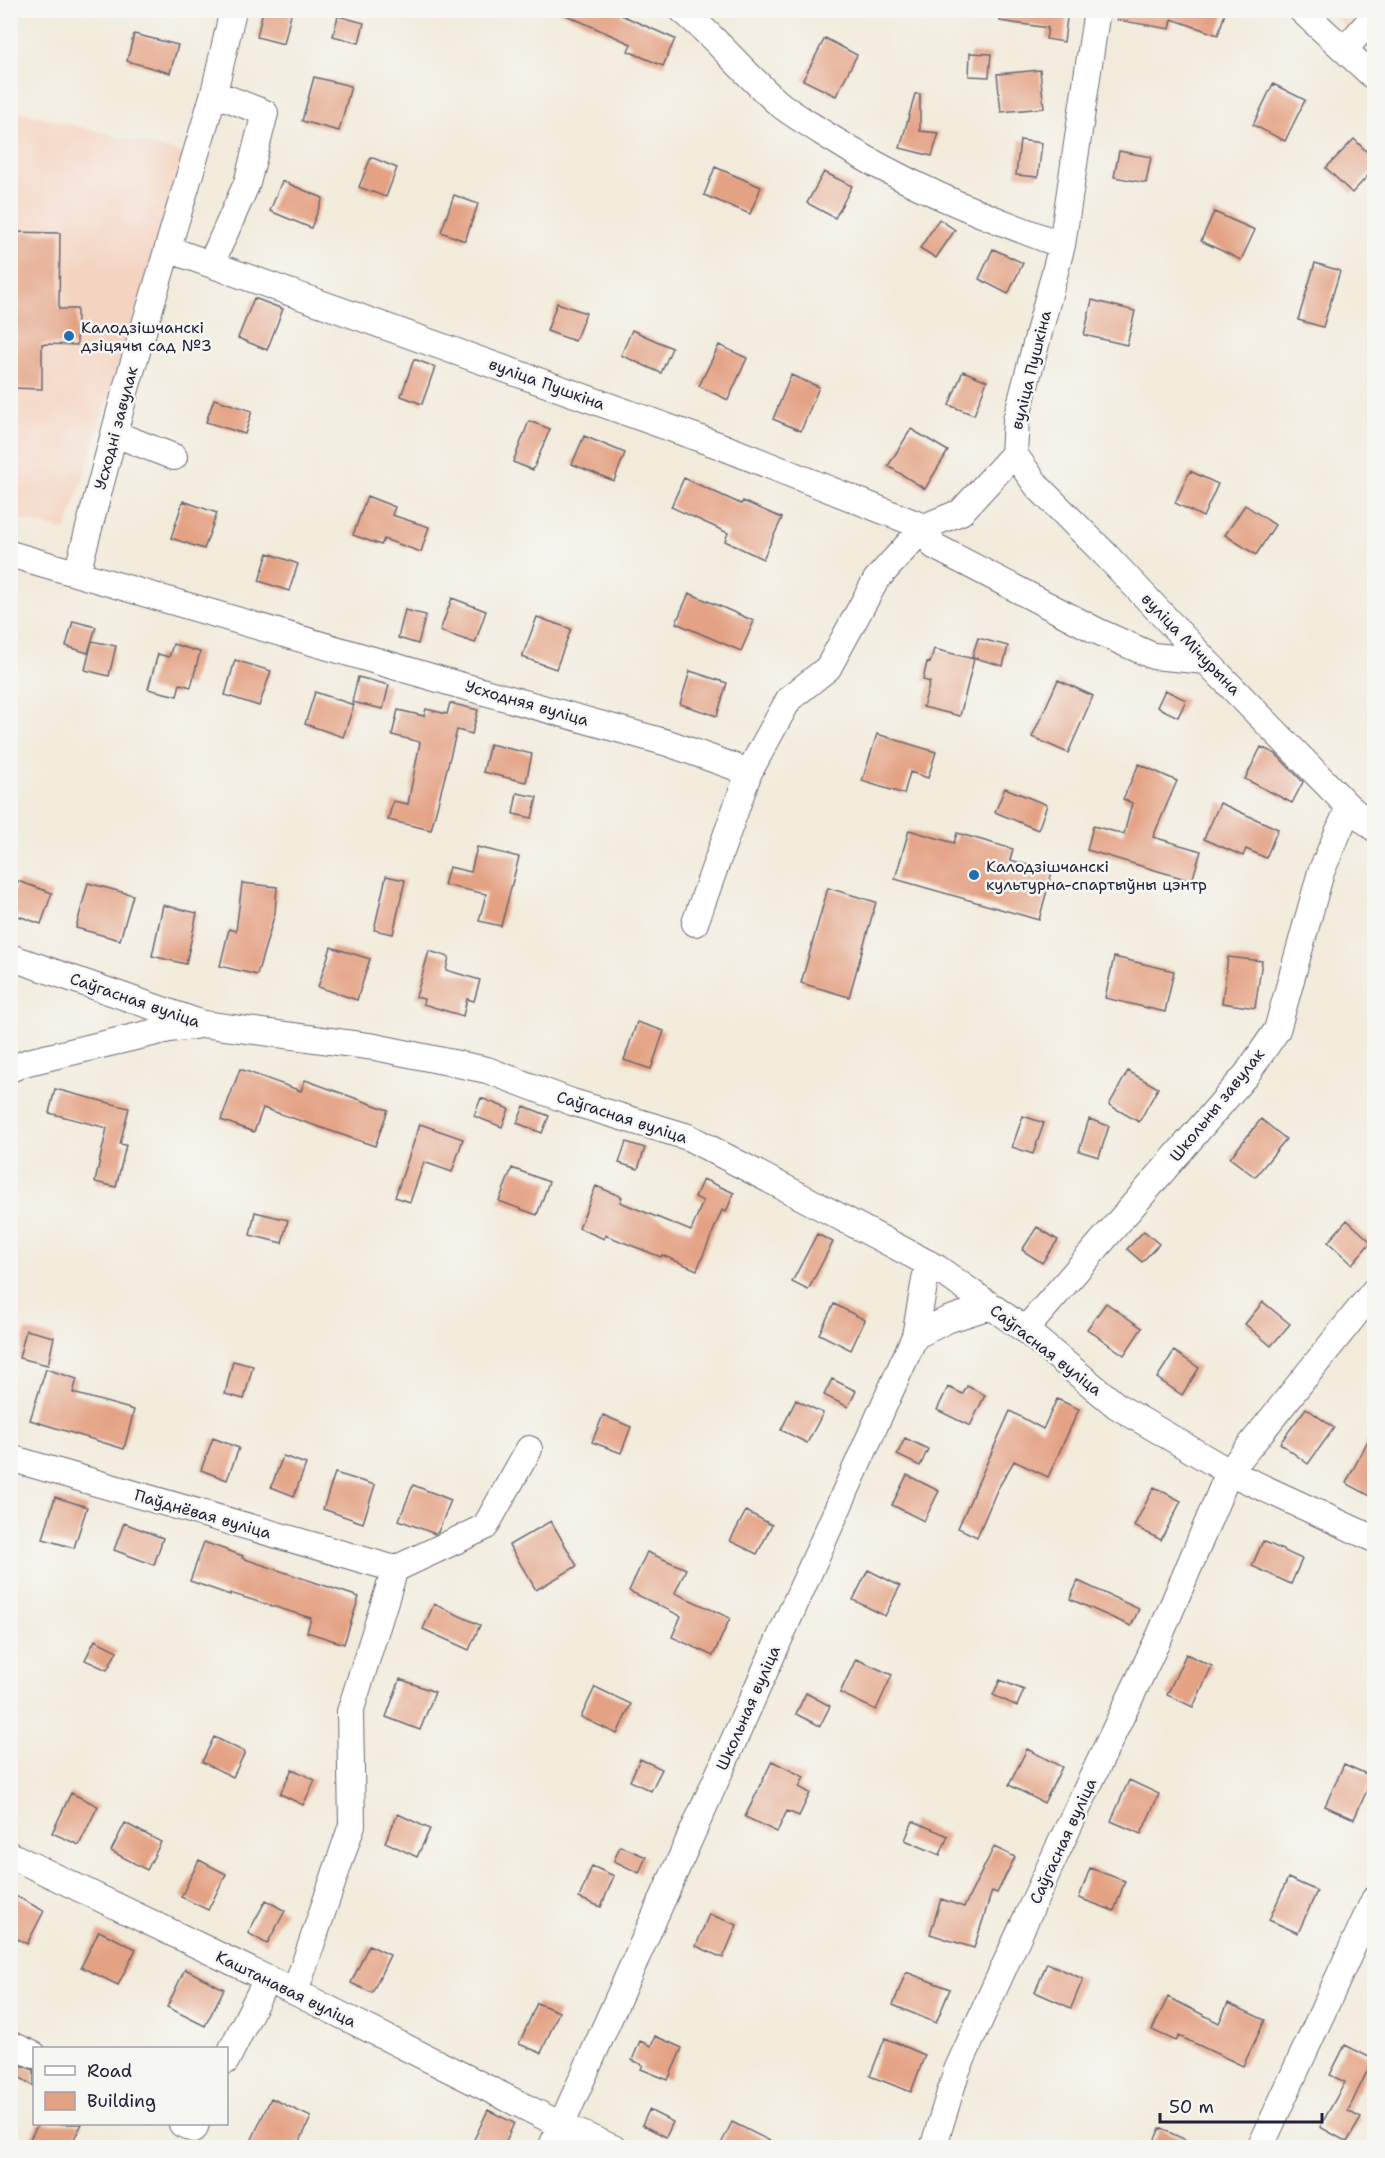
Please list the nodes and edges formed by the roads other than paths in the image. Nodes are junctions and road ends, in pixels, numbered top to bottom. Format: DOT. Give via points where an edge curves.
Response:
graph roads {
  1 [pos="233,10"];
  2 [pos="682,10"];
  3 [pos="1097,10"];
  4 [pos="1301,10"];
  5 [pos="1374,16"];
  6 [pos="1345,49"];
  7 [pos="1374,77"];
  8 [pos="214,93"];
  9 [pos="1062,246"];
  10 [pos="168,249"];
  11 [pos="211,264"];
  12 [pos="115,435"];
  13 [pos="1014,454"];
  14 [pos="174,457"];
  15 [pos="924,527"];
  16 [pos="10,554"];
  17 [pos="77,573"];
  18 [pos="1206,661"];
  19 [pos="749,772"];
  20 [pos="1349,807"];
  21 [pos="1374,828"];
  22 [pos="696,922"];
  23 [pos="10,957"];
  24 [pos="203,1024"];
  25 [pos="10,1069"];
  26 [pos="928,1263"];
  27 [pos="1374,1291"];
  28 [pos="990,1306"];
  29 [pos="1025,1330"];
  30 [pos="915,1336"];
  31 [pos="529,1449"];
  32 [pos="10,1458"];
  33 [pos="1229,1472"];
  34 [pos="1374,1539"];
  35 [pos="395,1569"];
  36 [pos="10,1855"];
  37 [pos="1374,1900"];
  38 [pos="267,1979"];
  39 [pos="295,1992"];
  40 [pos="10,2044"];
  41 [pos="33,2055"];
  42 [pos="228,2057"];
  43 [pos="556,2137"];
  44 [pos="614,2148"];
  45 [pos="933,2148"];
  46 [pos="1260,2148"];
  1 -- 8 [label="street, Усходні завулак"];
  2 -- 9 [label="street" via="778,104 840,143 901,179"];
  3 -- 9 [label="street, вуліца Пушкіна"];
  4 -- 6 [label="street"];
  5 -- 6 [label="street"];
  6 -- 7 [label="street"];
  8 -- 10 [label="street, Усходні завулак"];
  8 -- 11 [label="street" via="265,113 247,183"];
  9 -- 13 [label="street, вуліца Пушкіна" via="1016,420"];
  10 -- 11 [label="street, вуліца Пушкіна"];
  10 -- 12 [label="street, Усходні завулак"];
  11 -- 15 [label="street, вуліца Пушкіна" via="718,446"];
  12 -- 14 [label="street"];
  12 -- 17 [label="street, Усходні завулак"];
  13 -- 15 [label="street" via="962,512"];
  13 -- 18 [label="street, вуліца Мічурына" via="1038,487"];
  15 -- 18 [label="street" via="934,546 1097,631 1153,656"];
  15 -- 19 [label="street" via="876,580 828,668 789,699"];
  16 -- 17 [label="street, Усходняя вуліца"];
  17 -- 19 [label="street, Усходняя вуліца" via="668,743"];
  18 -- 20 [label="street, вуліца Мічурына"];
  19 -- 22 [label="street"];
  20 -- 21 [label="street, вуліца Мічурына"];
  20 -- 29 [label="street, Школьны завулак" via="1321,872 1277,1030 1246,1075"];
  23 -- 24 [label="street, Саўгасная вуліца"];
  24 -- 25 [label="street"];
  24 -- 26 [label="street, Саўгасная вуліца" via="375,1047 487,1070 572,1102 688,1137"];
  26 -- 28 [label="street, Саўгасная вуліца"];
  26 -- 30 [label="street, Школьная вуліца"];
  27 -- 33 [label="street"];
  28 -- 29 [label="street, Саўгасная вуліца"];
  28 -- 30 [label="street"];
  29 -- 33 [label="street, Саўгасная вуліца" via="1117,1406"];
  30 -- 43 [label="street, Школьная вуліца"];
  31 -- 35 [label="street" via="485,1527"];
  32 -- 35 [label="street, Паўднёвая вуліца"];
  33 -- 34 [label="street, Саўгасная вуліца"];
  33 -- 45 [label="street, Саўгасная вуліца" via="1161,1633 957,2070"];
  35 -- 39 [label="street" via="350,1712 352,1825"];
  36 -- 38 [label="street, Каштанавая вуліца"];
  37 -- 46 [label="street"];
  38 -- 39 [label="street, Каштанавая вуліца"];
  38 -- 42 [label="street"];
  39 -- 43 [label="street, Каштанавая вуліца"];
  40 -- 41 [label="street"];
  43 -- 44 [label="street, Каштанавая вуліца"];
}
